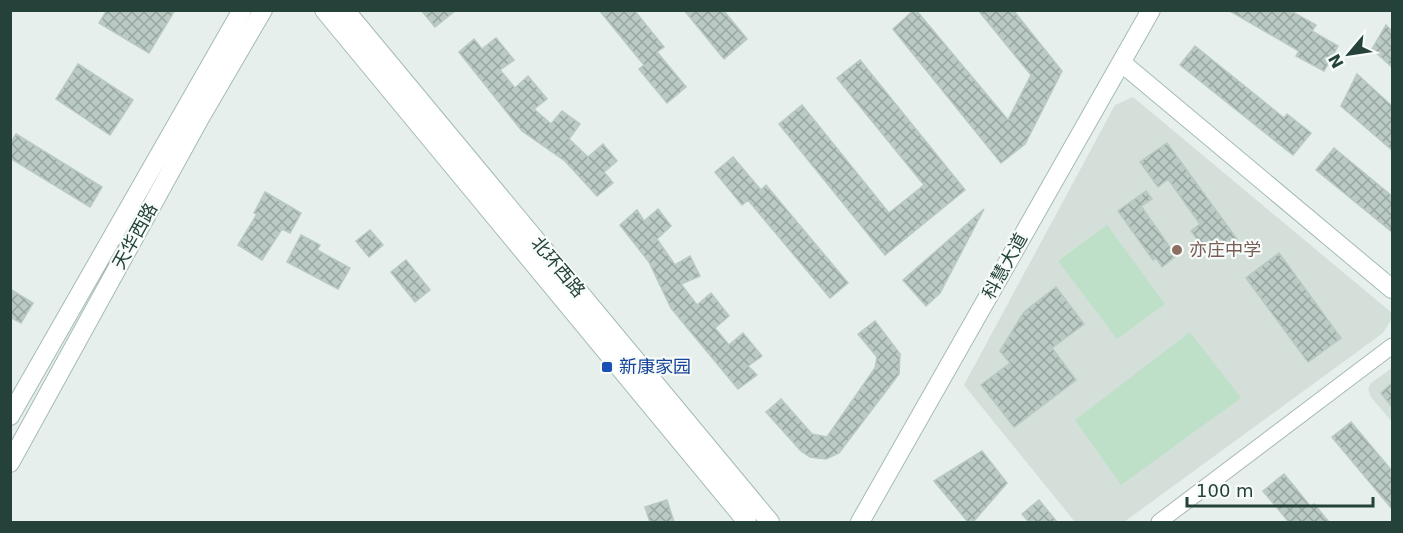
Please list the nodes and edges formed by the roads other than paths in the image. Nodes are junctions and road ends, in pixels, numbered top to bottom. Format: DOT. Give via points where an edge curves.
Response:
graph roads {
  1 [pos="242,10"];
  2 [pos="263,10"];
  3 [pos="324,10"];
  4 [pos="345,10"];
  5 [pos="1151,10"];
  6 [pos="1122,63"];
  7 [pos="1392,289"];
  8 [pos="1392,346"];
  9 [pos="10,416"];
  10 [pos="10,464"];
  11 [pos="747,522"];
  12 [pos="770,522"];
  13 [pos="860,522"];
  14 [pos="1159,522"];
  1 -- 9 [label="street, 天华西路"];
  2 -- 10 [label="street, 天华西路"];
  3 -- 11 [label="street, 北环西路"];
  4 -- 12 [label="street, 北环西路"];
  5 -- 6 [label="street, 科慧大道"];
  6 -- 7 [label="street"];
  6 -- 13 [label="street, 科慧大道"];
  8 -- 14 [label="street"];
}
